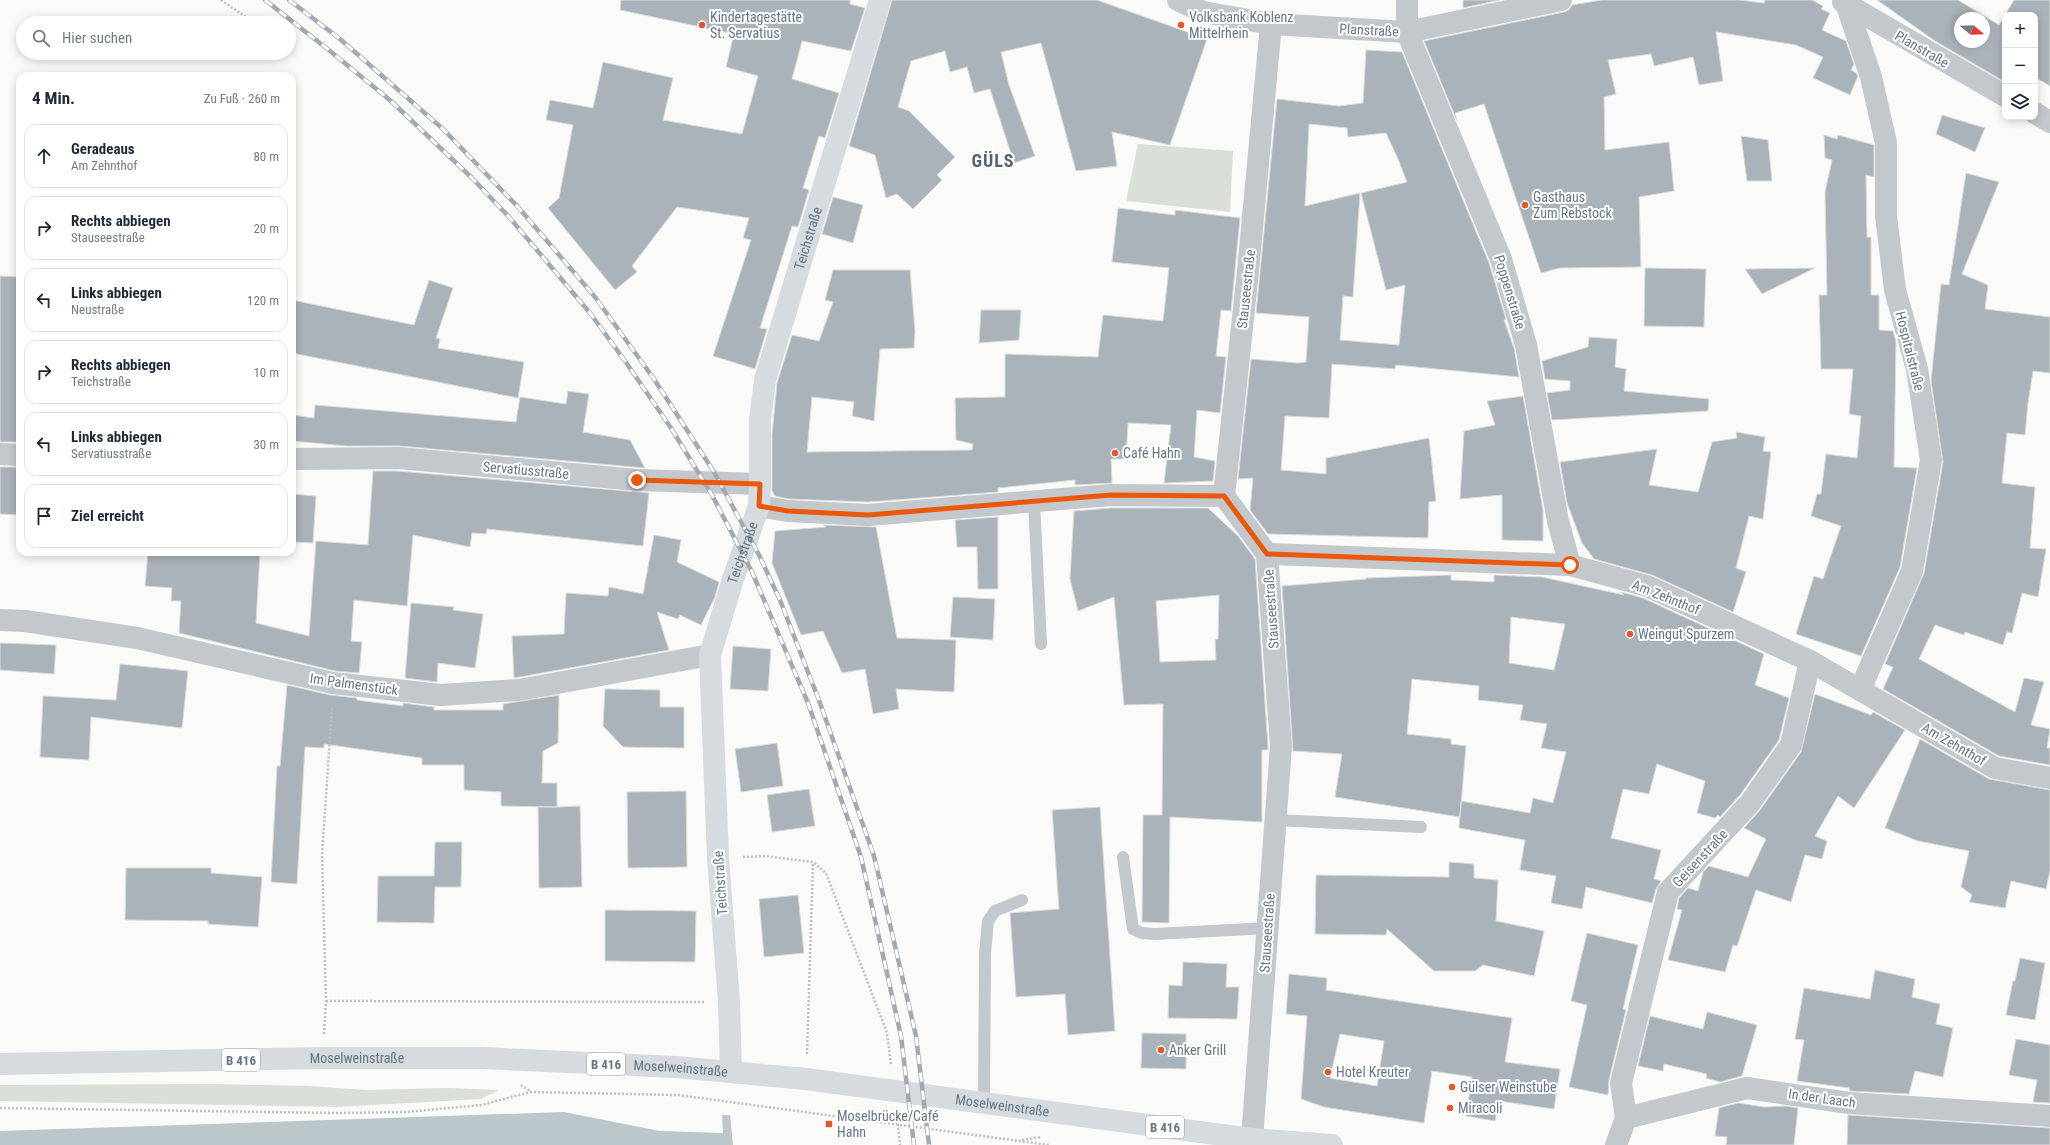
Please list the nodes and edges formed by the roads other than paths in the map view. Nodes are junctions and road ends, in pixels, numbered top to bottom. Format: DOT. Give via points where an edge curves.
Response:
graph roads {
  1 [pos="880,0"];
  2 [pos="1178,0"];
  3 [pos="1407,0"];
  4 [pos="1562,0"];
  5 [pos="1853,5"];
  6 [pos="1271,24"];
  7 [pos="1407,32"];
  8 [pos="2002,94"];
  9 [pos="2038,115"];
  10 [pos="2050,122"];
  11 [pos="0,454"];
  12 [pos="16,454"];
  13 [pos="296,459"];
  14 [pos="760,484"];
  15 [pos="1224,496"];
  16 [pos="1034,501"];
  17 [pos="759,506"];
  18 [pos="1267,554"];
  19 [pos="1570,565"];
  20 [pos="0,620"];
  21 [pos="1041,644"];
  22 [pos="710,655"];
  23 [pos="1810,661"];
  24 [pos="1860,690"];
  25 [pos="2050,778"];
  26 [pos="1276,820"];
  27 [pos="1421,827"];
  28 [pos="1122,857"];
  29 [pos="1022,900"];
  30 [pos="1268,928"];
  31 [pos="0,1064"];
  32 [pos="731,1072"];
  33 [pos="984,1103"];
  34 [pos="2050,1116"];
  35 [pos="1626,1118"];
  36 [pos="1252,1139"];
  37 [pos="1332,1145"];
  38 [pos="1616,1145"];
  1 -- 14 [label="main road, Teichstraße" via="765,380 760,420"];
  2 -- 6 [label="street, Planstraße" via="1203,12"];
  3 -- 7 [label="street"];
  4 -- 7 [label="street, Planstraße"];
  5 -- 8 [label="street, Planstraße"];
  5 -- 24 [label="street, Hospitalstraße" via="1886,143 1886,216 1895,290 1917,369 1931,460 1912,571"];
  6 -- 7 [label="street, Planstraße"];
  6 -- 15 [label="street, Stauseestraße"];
  7 -- 19 [label="street, Poppenstraße" via="1501,259 1526,345 1558,521"];
  9 -- 10 [label="street"];
  11 -- 12 [label="street"];
  13 -- 14 [label="street, Servatiusstraße" via="399,458 637,480"];
  14 -- 17 [label="main road, Teichstraße"];
  15 -- 16 [label="street" via="1111,495"];
  15 -- 18 [label="street, Stauseestraße"];
  16 -- 17 [label="street" via="868,515 788,511"];
  16 -- 21 [label="lane"];
  17 -- 22 [label="main road, Teichstraße"];
  18 -- 19 [label="street, Am Zehnthof"];
  18 -- 26 [label="street, Stauseestraße" via="1281,746"];
  19 -- 23 [label="street, Am Zehnthof" via="1646,586"];
  20 -- 22 [label="street, Im Palmenstück" via="25,621 137,638 333,683 441,695 519,690"];
  22 -- 32 [label="main road, Teichstraße" via="718,858 729,1002"];
  23 -- 24 [label="street, Am Zehnthof"];
  23 -- 35 [label="street, Geisenstraße" via="1791,745 1750,804 1668,892 1621,1083"];
  24 -- 25 [label="street, Am Zehnthof" via="1995,768"];
  26 -- 27 [label="lane"];
  26 -- 30 [label="street, Stauseestraße"];
  28 -- 30 [label="lane" via="1133,929 1155,934"];
  29 -- 33 [label="lane" via="995,911 988,921 985,953"];
  30 -- 36 [label="street, Stauseestraße"];
  31 -- 32 [label="main road, Moselweinstraße / B 416" via="482,1058"];
  32 -- 33 [label="main road, Moselweinstraße / B 416" via="806,1079"];
  33 -- 36 [label="main road, Moselweinstraße / B 416"];
  34 -- 35 [label="street, In der Laach" via="1849,1103 1747,1088"];
  35 -- 38 [label="street"];
  36 -- 37 [label="main road, Moselweinstraße / B 416"];
}
